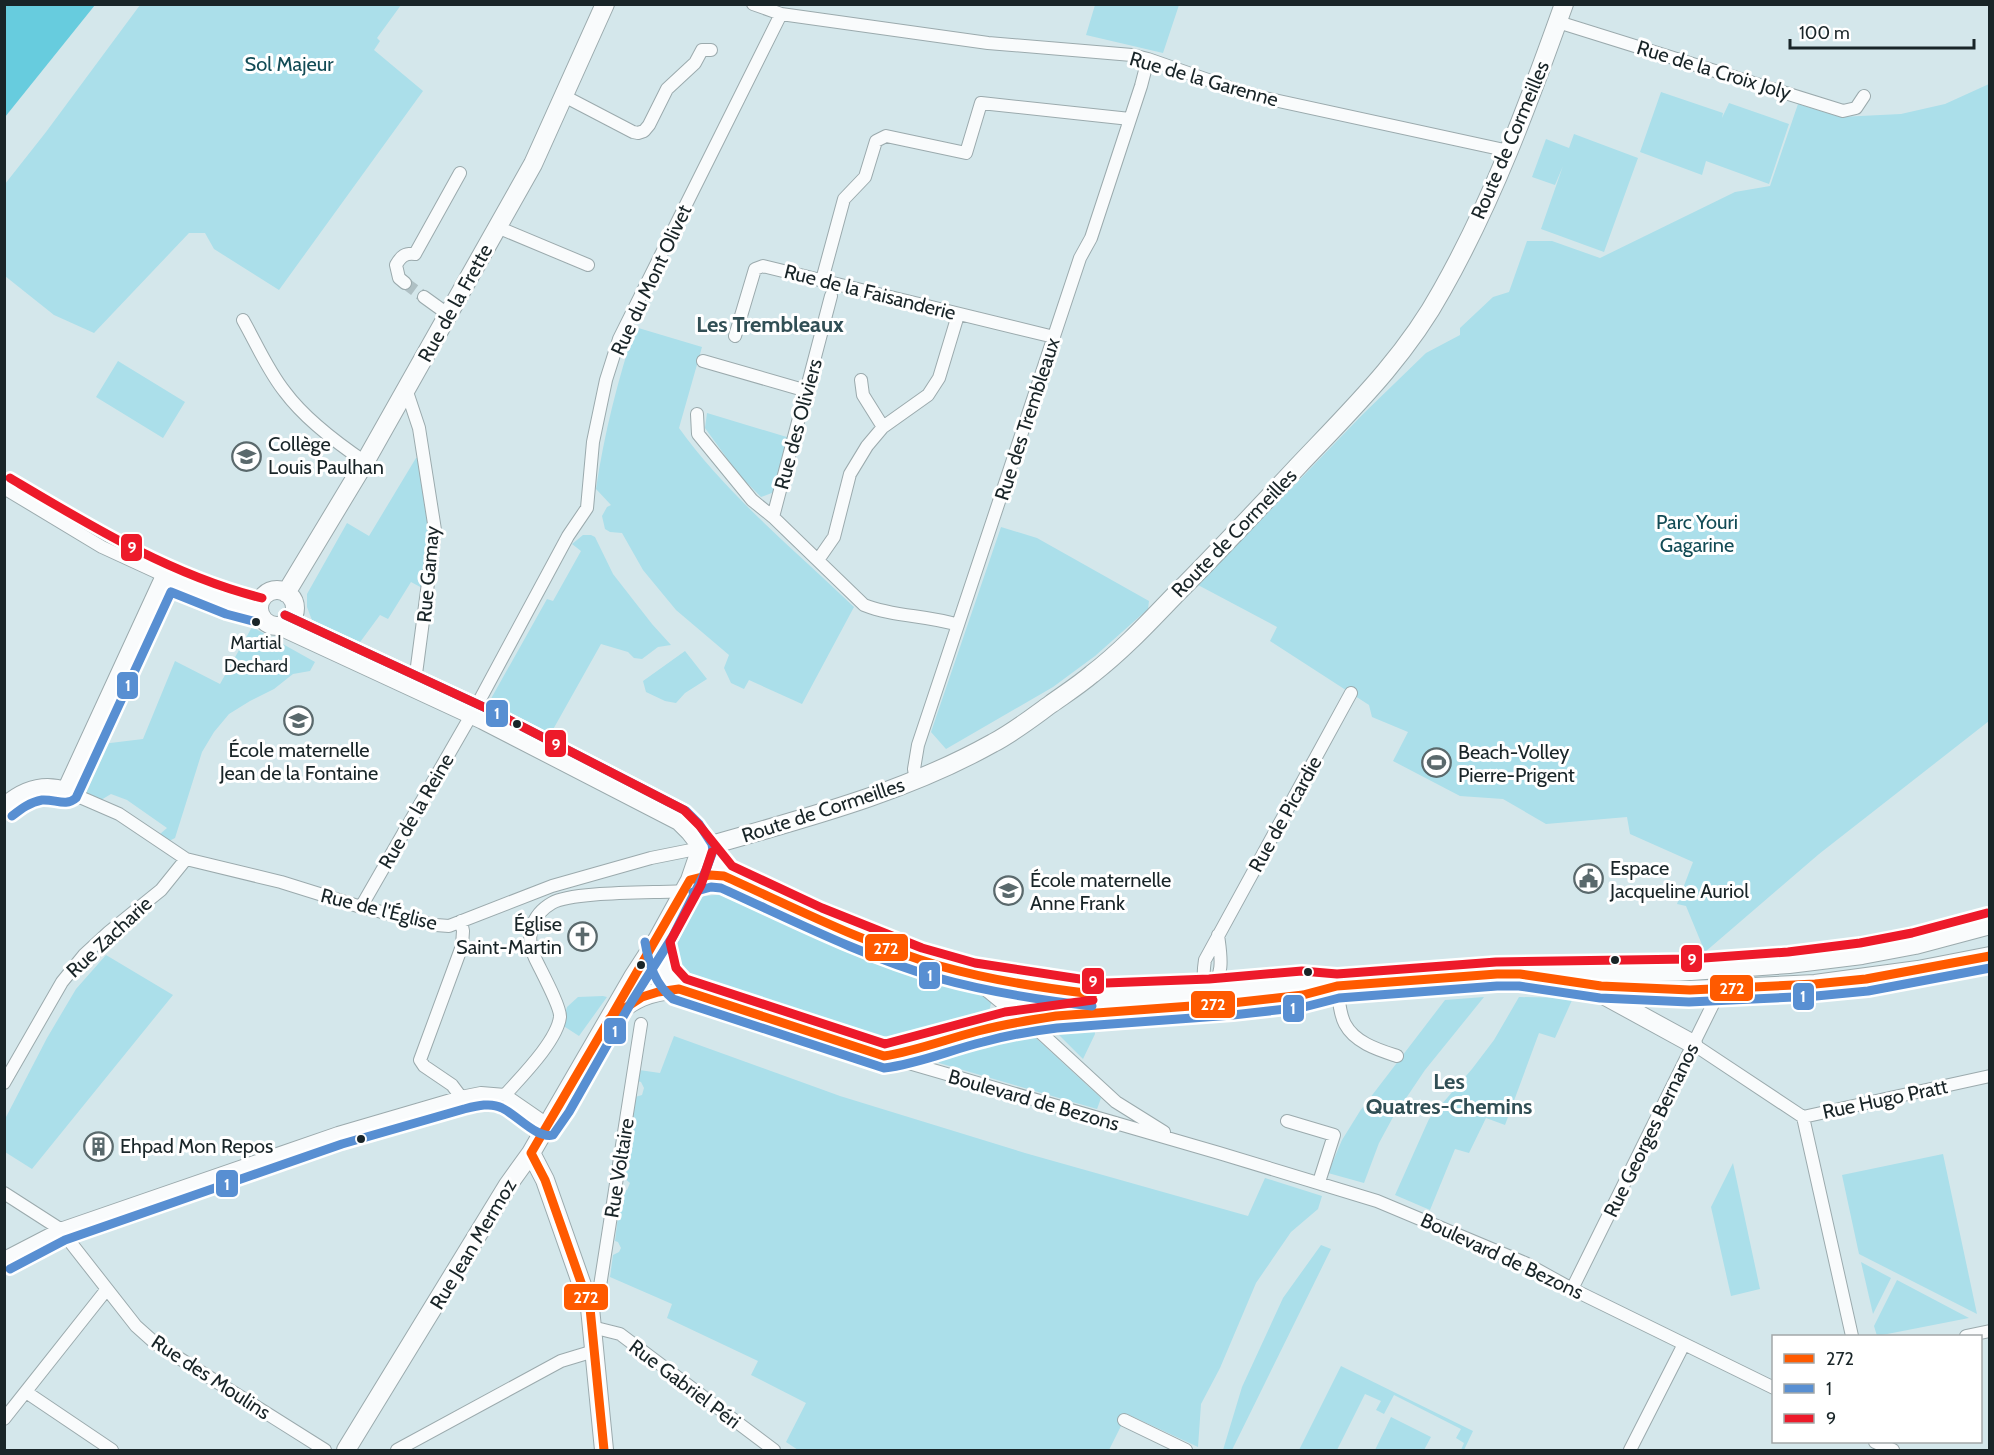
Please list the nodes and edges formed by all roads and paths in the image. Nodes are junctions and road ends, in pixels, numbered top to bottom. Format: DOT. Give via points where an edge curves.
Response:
graph roads {
  1 [pos="605,4"];
  2 [pos="753,4"];
  3 [pos="1561,13"];
  4 [pos="781,14"];
  5 [pos="711,50"];
  6 [pos="1148,59"];
  7 [pos="564,96"];
  8 [pos="1864,96"];
  9 [pos="1130,119"];
  10 [pos="1509,151"];
  11 [pos="460,173"];
  12 [pos="497,227"];
  13 [pos="588,265"];
  14 [pos="822,280"];
  15 [pos="405,283"];
  16 [pos="831,296"];
  17 [pos="424,297"];
  18 [pos="449,315"];
  19 [pos="958,315"];
  20 [pos="243,320"];
  21 [pos="735,336"];
  22 [pos="1054,337"];
  23 [pos="703,361"];
  24 [pos="861,380"];
  25 [pos="406,389"];
  26 [pos="807,391"];
  27 [pos="697,414"];
  28 [pos="883,427"];
  29 [pos="365,462"];
  30 [pos="4,488"];
  31 [pos="773,517"];
  32 [pos="818,560"];
  33 [pos="165,576"];
  34 [pos="286,593"];
  35 [pos="259,610"];
  36 [pos="294,614"];
  37 [pos="958,625"];
  38 [pos="280,626"];
  39 [pos="325,646"];
  40 [pos="414,689"];
  41 [pos="1351,693"];
  42 [pos="471,714"];
  43 [pos="916,781"];
  44 [pos="66,791"];
  45 [pos="4,807"];
  46 [pos="701,848"];
  47 [pos="186,859"];
  48 [pos="724,876"];
  49 [pos="687,886"];
  50 [pos="361,908"];
  51 [pos="461,921"];
  52 [pos="1989,925"];
  53 [pos="1218,935"];
  54 [pos="657,940"];
  55 [pos="1989,956"];
  56 [pos="1720,969"];
  57 [pos="1203,971"];
  58 [pos="1221,972"];
  59 [pos="1520,974"];
  60 [pos="972,975"];
  61 [pos="1582,984"];
  62 [pos="1337,986"];
  63 [pos="1721,988"];
  64 [pos="679,989"];
  65 [pos="1234,996"];
  66 [pos="1191,998"];
  67 [pos="1210,998"];
  68 [pos="1005,1001"];
  69 [pos="610,1018"];
  70 [pos="1027,1020"];
  71 [pos="641,1024"];
  72 [pos="980,1030"];
  73 [pos="1693,1044"];
  74 [pos="884,1056"];
  75 [pos="1397,1056"];
  76 [pos="1989,1076"];
  77 [pos="4,1083"];
  78 [pos="505,1095"];
  79 [pos="461,1097"];
  80 [pos="1803,1117"];
  81 [pos="1287,1121"];
  82 [pos="547,1124"];
  83 [pos="531,1153"];
  84 [pos="1219,1153"];
  85 [pos="1319,1182"];
  86 [pos="4,1193"];
  87 [pos="60,1229"];
  88 [pos="4,1258"];
  89 [pos="107,1289"];
  90 [pos="1572,1289"];
  91 [pos="590,1308"];
  92 [pos="592,1327"];
  93 [pos="1989,1331"];
  94 [pos="1852,1335"];
  95 [pos="1971,1335"];
  96 [pos="1684,1344"];
  97 [pos="594,1351"];
  98 [pos="1772,1388"];
  99 [pos="26,1392"];
  100 [pos="7,1411"];
  101 [pos="1124,1420"];
  102 [pos="1877,1443"];
  103 [pos="112,1450"];
  104 [pos="325,1450"];
  105 [pos="346,1450"];
  106 [pos="397,1450"];
  107 [pos="603,1450"];
  108 [pos="774,1450"];
  109 [pos="1186,1450"];
  110 [pos="1630,1450"];
  111 [pos="1893,1450"];
  1 -- 7 [label="main road, Rue de la Frette"];
  2 -- 4 [label="street, Rue de la Garenne"];
  3 -- 8 [label="street, Rue de la Croix Joly" via="1843,111 1856,108"];
  3 -- 10 [label="main road, Route de Cormeilles"];
  4 -- 6 [label="street, Rue de la Garenne" via="988,43"];
  4 -- 42 [label="street, Rue du Mont Olivet" via="619,339 593,442 586,508"];
  5 -- 7 [label="street" via="702,50 695,63 667,89 649,125 638,134"];
  6 -- 9 [label="street, Rue des Trembleaux"];
  6 -- 10 [label="street, Rue de la Garenne" via="1251,95"];
  7 -- 12 [label="main road, Rue de la Frette" via="533,164"];
  9 -- 14 [label="street" via="981,103 966,153 886,136 876,141 866,177 844,199"];
  9 -- 22 [label="street, Rue des Trembleaux"];
  10 -- 43 [label="main road, Route de Cormeilles" via="1442,291 1416,332 1394,363 1252,516 1146,626 1093,673 995,742"];
  11 -- 15 [label="street" via="415,254 400,257 396,265 399,278"];
  12 -- 13 [label="street, Rue de la Frette"];
  12 -- 18 [label="main road, Rue de la Frette"];
  14 -- 19 [label="street, Rue de la Faisanderie"];
  14 -- 21 [label="street, Rue de la Faisanderie" via="763,266 755,269"];
  16 -- 26 [label="street, Rue des Oliviers"];
  17 -- 18 [label="street"];
  18 -- 25 [label="main road, Rue de la Frette"];
  19 -- 22 [label="street, Rue de la Faisanderie"];
  19 -- 28 [label="street" via="939,378 928,395"];
  20 -- 29 [label="street" via="284,391 333,438"];
  22 -- 37 [label="street, Rue des Trembleaux"];
  23 -- 26 [label="street"];
  24 -- 28 [label="street" via="863,395"];
  25 -- 29 [label="main road, Rue de la Frette"];
  25 -- 40 [label="street, Rue Gamay" via="419,428 435,530"];
  26 -- 31 [label="street, Rue des Oliviers"];
  27 -- 31 [label="street, Rue des Oliviers" via="698,434 753,500"];
  28 -- 32 [label="street" via="850,474 834,537"];
  29 -- 34 [label="main road, Rue de la Frette"];
  30 -- 33 [label="street" via="102,548"];
  31 -- 32 [label="street, Rue des Oliviers"];
  32 -- 37 [label="street, Rue des Oliviers" via="864,605"];
  33 -- 35 [label="main road" via="230,603"];
  33 -- 44 [label="main road"];
  34 -- 35 [label="main road" via="276,590 265,594"];
  34 -- 36 [label="main road" via="294,602"];
  35 -- 38 [label="main road" via="264,621"];
  36 -- 38 [label="main road"];
  36 -- 39 [label="main road"];
  37 -- 43 [label="street, Rue des Trembleaux" via="918,745"];
  38 -- 39 [label="main road"];
  39 -- 40 [label="main road"];
  40 -- 42 [label="main road"];
  41 -- 53 [label="street, Rue de Picardie"];
  42 -- 46 [label="main road" via="679,821"];
  42 -- 50 [label="street, Rue de la Reine"];
  43 -- 46 [label="main road, Route de Cormeilles"];
  44 -- 45 [label="main road" via="32,790"];
  44 -- 47 [label="street, Rue de l'Église" via="119,814"];
  46 -- 48 [label="main road"];
  46 -- 49 [label="main road, Rue Jean Mermoz"];
  46 -- 51 [label="street, Rue de l'Église" via="552,886"];
  47 -- 50 [label="street, Rue de l'Église" via="281,882"];
  47 -- 77 [label="street, Rue Zacharie" via="161,890 109,932 62,981"];
  48 -- 49 [label="main road" via="710,875"];
  48 -- 60 [label="main road" via="901,953"];
  49 -- 54 [label="main road, Rue Jean Mermoz"];
  49 -- 78 [label="street" via="575,896 553,902 539,912 530,929 531,946 561,1014 557,1030"];
  50 -- 51 [label="street, Rue de l'Église" via="436,925 449,926"];
  51 -- 79 [label="street" via="462,946 420,1060"];
  52 -- 56 [label="main road" via="1862,955"];
  53 -- 57 [label="street, Rue de Picardie"];
  53 -- 58 [label="street"];
  54 -- 64 [label="main road" via="666,975"];
  54 -- 69 [label="main road, Rue Jean Mermoz"];
  55 -- 63 [label="main road" via="1866,979"];
  56 -- 59 [label="main road"];
  56 -- 63 [label="street, Rue Georges Bernanos"];
  57 -- 66 [label="street, Rue de Picardie"];
  57 -- 67 [label="street"];
  58 -- 65 [label="street"];
  58 -- 67 [label="street"];
  59 -- 61 [label="main road"];
  59 -- 62 [label="main road"];
  60 -- 66 [label="main road" via="1105,995"];
  60 -- 68 [label="main road"];
  61 -- 63 [label="main road"];
  61 -- 73 [label="main road"];
  62 -- 65 [label="main road" via="1302,983"];
  62 -- 75 [label="street" via="1345,1024 1356,1037"];
  63 -- 73 [label="street, Rue Georges Bernanos"];
  64 -- 69 [label="main road, Boulevard de Bezons" via="642,996"];
  64 -- 74 [label="main road, Boulevard de Bezons"];
  65 -- 67 [label="main road"];
  66 -- 67 [label="main road"];
  66 -- 70 [label="main road"];
  68 -- 70 [label="main road"];
  68 -- 72 [label="main road" via="997,1016"];
  69 -- 82 [label="main road, Rue Jean Mermoz"];
  70 -- 72 [label="main road"];
  70 -- 84 [label="street, Boulevard de Bezons" via="1116,1102 1159,1130"];
  71 -- 91 [label="street, Rue Voltaire" via="597,1303"];
  72 -- 74 [label="main road"];
  73 -- 80 [label="street, Rue Hugo Pratt"];
  73 -- 90 [label="street, Rue Georges Bernanos"];
  74 -- 84 [label="street, Boulevard de Bezons"];
  76 -- 80 [label="street, Rue Hugo Pratt"];
  78 -- 79 [label="street" via="481,1093"];
  78 -- 82 [label="street"];
  79 -- 87 [label="street" via="338,1133"];
  80 -- 94 [label="street"];
  81 -- 85 [label="street" via="1334,1135"];
  82 -- 83 [label="main road, Rue Jean Mermoz"];
  83 -- 91 [label="main road" via="545,1180"];
  83 -- 105 [label="main road, Rue Jean Mermoz"];
  84 -- 85 [label="street, Boulevard de Bezons"];
  85 -- 90 [label="street, Boulevard de Bezons" via="1391,1206 1524,1263"];
  86 -- 87 [label="street, Rue des Moulins"];
  87 -- 88 [label="street"];
  87 -- 89 [label="street, Rue des Moulins"];
  89 -- 99 [label="street"];
  89 -- 104 [label="street, Rue des Moulins" via="136,1326 155,1342"];
  90 -- 96 [label="street, Boulevard de Bezons"];
  91 -- 92 [label="main road"];
  92 -- 97 [label="main road"];
  92 -- 108 [label="street, Rue Gabriel Péri" via="620,1334"];
  93 -- 95 [label="street"];
  96 -- 98 [label="street, Boulevard de Bezons"];
  96 -- 110 [label="street"];
  97 -- 106 [label="street" via="561,1361"];
  97 -- 107 [label="main road"];
  99 -- 100 [label="street"];
  99 -- 103 [label="street"];
  101 -- 109 [label="street"];
  102 -- 111 [label="street"];
}
